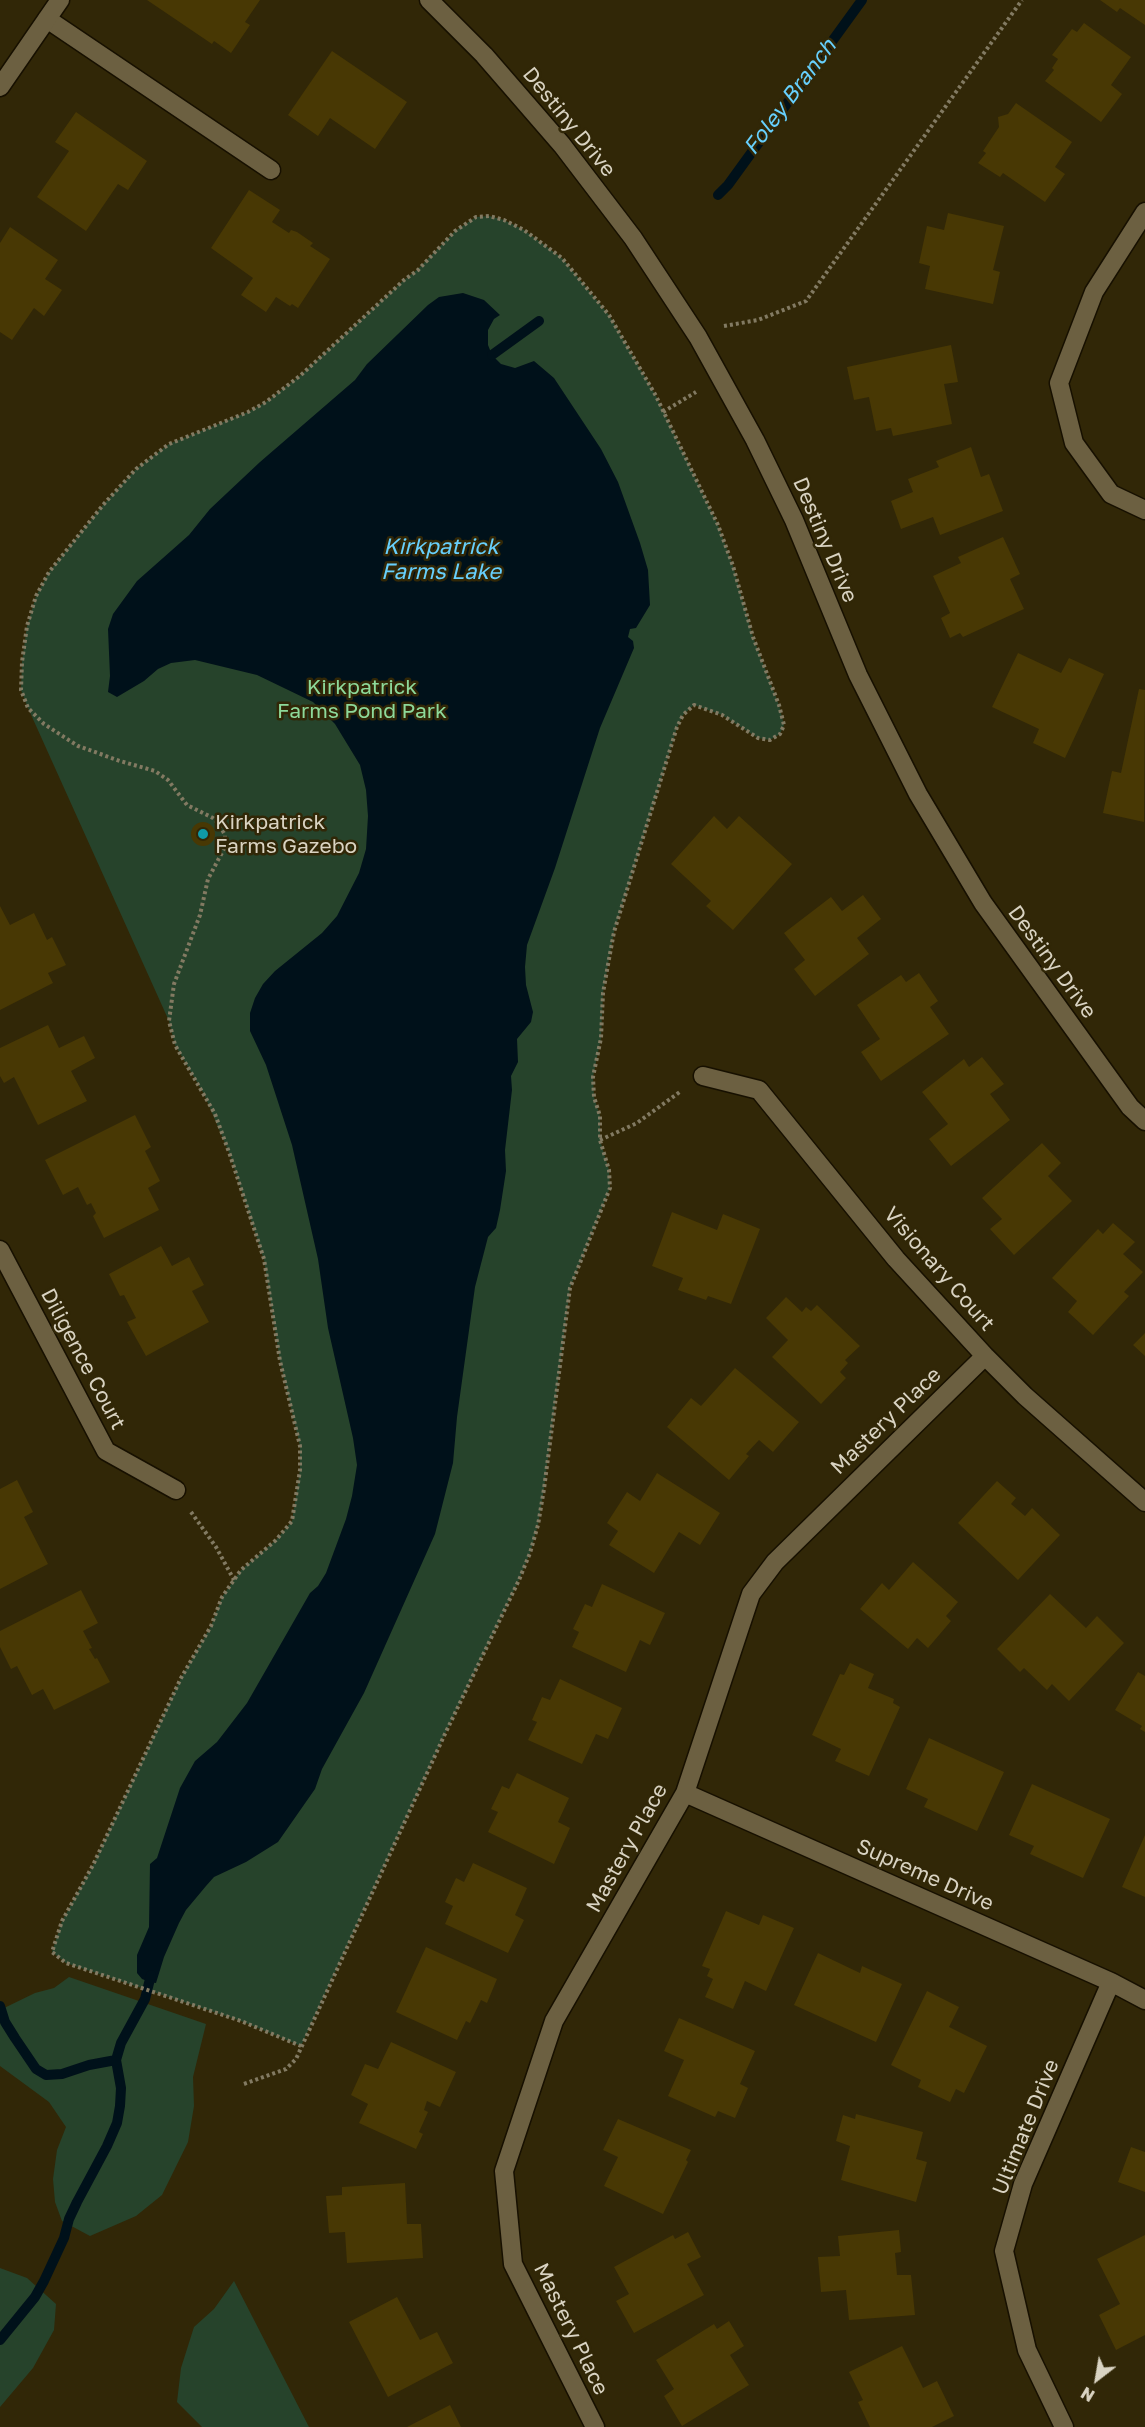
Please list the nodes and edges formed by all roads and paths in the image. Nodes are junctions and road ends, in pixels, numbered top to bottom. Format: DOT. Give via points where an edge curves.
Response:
graph roads {
  1 [pos="60,0"];
  2 [pos="429,0"];
  3 [pos="1022,0"];
  4 [pos="46,20"];
  5 [pos="0,87"];
  6 [pos="271,170"];
  7 [pos="1145,212"];
  8 [pos="698,337"];
  9 [pos="720,378"];
  10 [pos="663,412"];
  11 [pos="1145,510"];
  12 [pos="703,1076"];
  13 [pos="1145,1121"];
  14 [pos="600,1140"];
  15 [pos="0,1250"];
  16 [pos="986,1356"];
  17 [pos="176,1490"];
  18 [pos="1145,1502"];
  19 [pos="234,1580"];
  20 [pos="685,1793"];
  21 [pos="1112,1982"];
  22 [pos="1145,2001"];
  23 [pos="302,2046"];
  24 [pos="244,2084"];
  25 [pos="595,2427"];
  26 [pos="1064,2427"];
  1 -- 4 [label="street"];
  2 -- 8 [label="street, Destiny Drive" via="484,55 562,144 633,238"];
  3 -- 8 [label="path" via="806,301"];
  4 -- 5 [label="street"];
  4 -- 6 [label="street"];
  7 -- 11 [label="street" via="1094,292 1059,384 1074,443 1111,494"];
  8 -- 9 [label="street, Destiny Drive"];
  9 -- 10 [label="path"];
  9 -- 13 [label="street, Destiny Drive" via="794,520 858,675 918,794 990,913 1130,1107"];
  10 -- 14 [label="path" via="722,536 784,725 780,734 770,740 758,738 722,715 694,705 677,728 609,959 602,1038 593,1077"];
  10 -- 19 [label="path" via="609,315 562,258 504,220 476,217 455,231 418,270 266,402 152,455 103,505 49,572 36,596 22,662 21,690 28,708 44,724 78,746 155,771 168,780 187,806 213,818 225,835 225,848 208,879 200,915 174,984 169,1021 176,1045 219,1124 264,1259 284,1382 300,1446 292,1521"];
  12 -- 14 [label="path" via="637,1123"];
  12 -- 16 [label="street, Visionary Court" via="759,1090 896,1259"];
  14 -- 23 [label="path" via="610,1188 570,1288 544,1489 530,1553"];
  15 -- 17 [label="street, Diligence Court" via="106,1451"];
  16 -- 18 [label="street, Visionary Court" via="1025,1396"];
  16 -- 20 [label="street, Mastery Place" via="775,1562 751,1594"];
  17 -- 19 [label="path"];
  19 -- 23 [label="path" via="181,1678 62,1922 52,1952 66,1963 241,2021"];
  20 -- 21 [label="street, Supreme Drive"];
  20 -- 25 [label="street, Mastery Place" via="554,2021 504,2171 513,2264"];
  21 -- 22 [label="street, Supreme Drive"];
  21 -- 26 [label="street, Ultimate Drive" via="1023,2184 1004,2251 1027,2350"];
  23 -- 24 [label="path" via="286,2069"];
}
